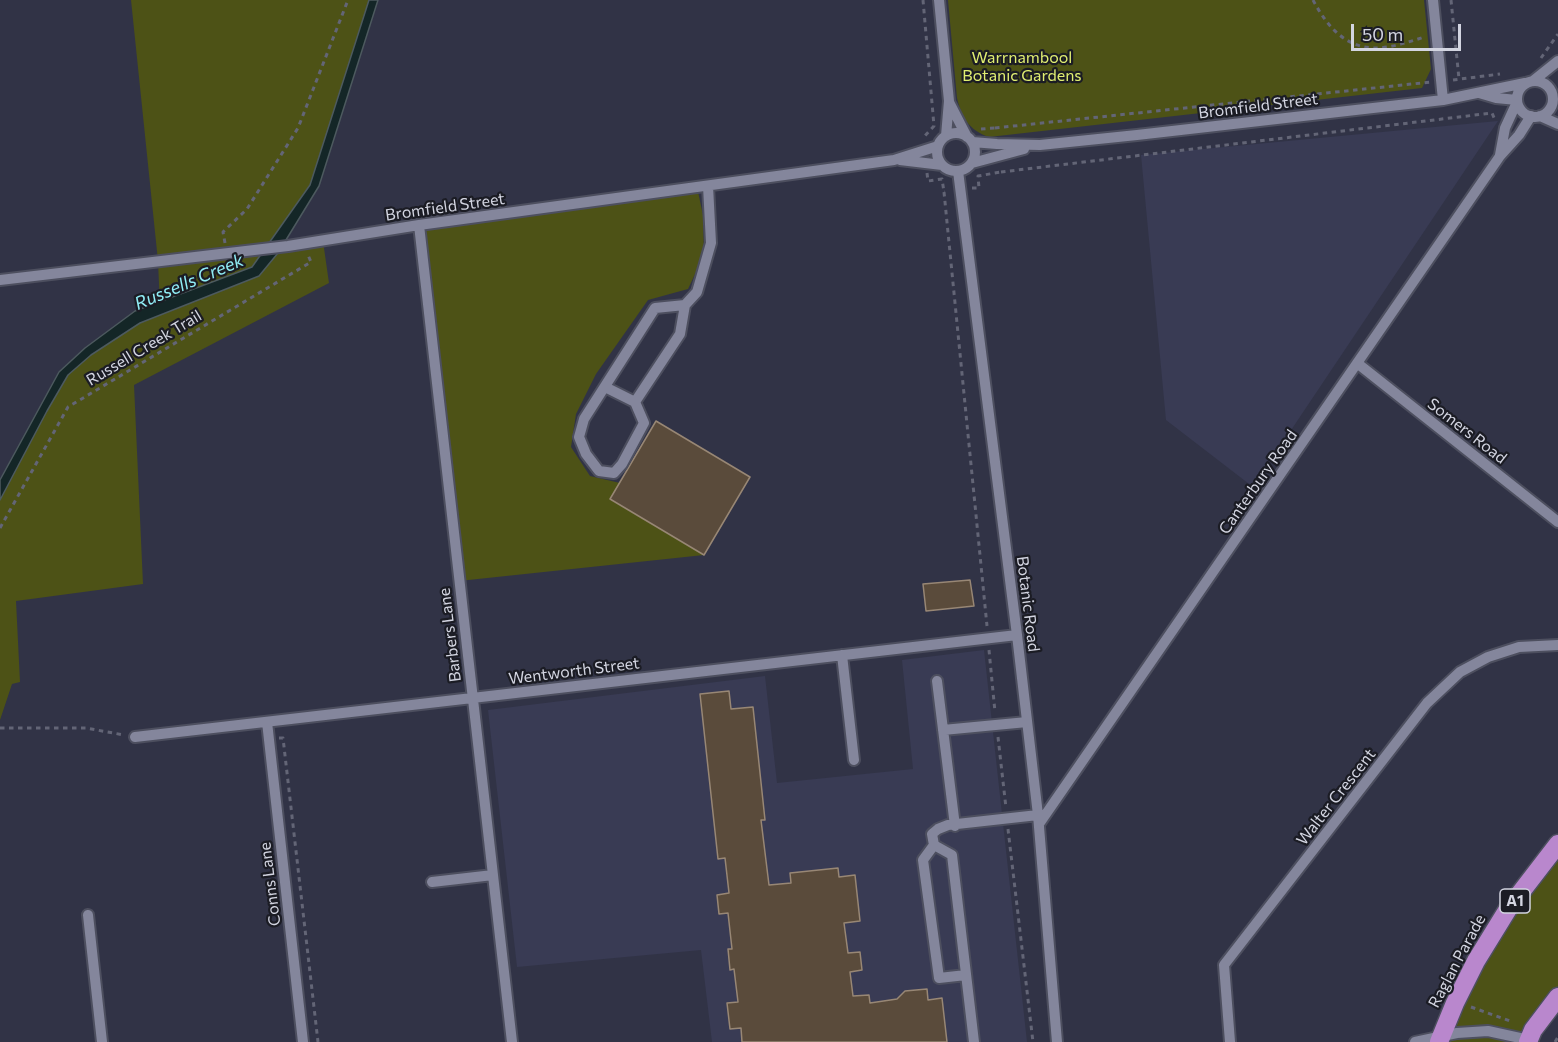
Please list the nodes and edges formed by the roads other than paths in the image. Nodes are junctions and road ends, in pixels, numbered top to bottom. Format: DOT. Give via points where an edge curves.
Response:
graph roads {
  1 [pos="939,0"];
  2 [pos="1433,0"];
  3 [pos="1555,65"];
  4 [pos="1558,80"];
  5 [pos="1529,82"];
  6 [pos="1479,93"];
  7 [pos="1554,97"];
  8 [pos="1443,100"];
  9 [pos="1517,101"];
  10 [pos="949,102"];
  11 [pos="1535,116"];
  12 [pos="1558,124"];
  13 [pos="946,136"];
  14 [pos="969,139"];
  15 [pos="938,146"];
  16 [pos="997,150"];
  17 [pos="1500,156"];
  18 [pos="894,160"];
  19 [pos="972,162"];
  20 [pos="942,165"];
  21 [pos="958,171"];
  22 [pos="708,186"];
  23 [pos="419,225"];
  24 [pos="0,280"];
  25 [pos="685,305"];
  26 [pos="1357,363"];
  27 [pos="605,387"];
  28 [pos="635,402"];
  29 [pos="1558,522"];
  30 [pos="1017,635"];
  31 [pos="1558,645"];
  32 [pos="842,655"];
  33 [pos="937,681"];
  34 [pos="472,698"];
  35 [pos="267,722"];
  36 [pos="1027,722"];
  37 [pos="943,730"];
  38 [pos="135,737"];
  39 [pos="854,760"];
  40 [pos="1038,820"];
  41 [pos="955,826"];
  42 [pos="1558,844"];
  43 [pos="934,845"];
  44 [pos="493,875"];
  45 [pos="432,882"];
  46 [pos="88,915"];
  47 [pos="966,975"];
  48 [pos="1558,997"];
  49 [pos="1530,1038"];
  50 [pos="1442,1040"];
  51 [pos="102,1042"];
  52 [pos="303,1042"];
  53 [pos="512,1042"];
  54 [pos="974,1042"];
  55 [pos="1057,1042"];
  56 [pos="1230,1042"];
  57 [pos="1415,1042"];
  1 -- 10 [label="street"];
  2 -- 8 [label="street"];
  3 -- 5 [label="street"];
  4 -- 7 [label="street"];
  5 -- 6 [label="street, Bromfield Street"];
  5 -- 7 [label="street" via="1544,83"];
  5 -- 9 [label="street" via="1519,91"];
  6 -- 8 [label="street, Bromfield Street"];
  6 -- 9 [label="street, Bromfield Street"];
  7 -- 11 [label="street" via="1550,109"];
  8 -- 16 [label="street, Bromfield Street"];
  9 -- 11 [label="street" via="1522,111"];
  9 -- 17 [label="street, Canterbury Road" via="1505,128"];
  10 -- 13 [label="street"];
  10 -- 14 [label="street"];
  11 -- 12 [label="street"];
  11 -- 17 [label="street, Canterbury Road"];
  13 -- 14 [label="street" via="956,133"];
  13 -- 15 [label="street"];
  14 -- 16 [label="street, Bromfield Street"];
  14 -- 19 [label="street" via="975,152"];
  15 -- 18 [label="street, Bromfield Street"];
  15 -- 20 [label="street"];
  16 -- 19 [label="street, Bromfield Street"];
  17 -- 26 [label="street, Canterbury Road"];
  18 -- 20 [label="street, Bromfield Street"];
  18 -- 22 [label="street, Bromfield Street"];
  19 -- 21 [label="street"];
  20 -- 21 [label="street"];
  21 -- 30 [label="street, Botanic Road"];
  22 -- 23 [label="street, Bromfield Street"];
  22 -- 25 [label="street" via="711,243 697,292"];
  23 -- 24 [label="street, Bromfield Street" via="288,246"];
  23 -- 34 [label="street, Barbers Lane"];
  25 -- 27 [label="street" via="655,308"];
  25 -- 28 [label="street" via="680,334"];
  26 -- 29 [label="street, Somers Road"];
  26 -- 40 [label="street, Canterbury Road"];
  27 -- 28 [label="street"];
  27 -- 28 [label="street" via="584,418 579,437 599,471 614,473 644,423"];
  30 -- 32 [label="street, Wentworth Street"];
  30 -- 36 [label="street, Botanic Road"];
  31 -- 56 [label="street, Walter Crescent" via="1519,647 1488,657 1460,672 1427,703 1224,965"];
  32 -- 34 [label="street, Wentworth Street"];
  32 -- 39 [label="street"];
  33 -- 37 [label="street"];
  34 -- 35 [label="street, Wentworth Street"];
  34 -- 44 [label="street, Barbers Lane"];
  35 -- 38 [label="street, Wentworth Street"];
  35 -- 52 [label="street, Conns Lane"];
  36 -- 37 [label="street"];
  36 -- 40 [label="street, Botanic Road"];
  37 -- 41 [label="street"];
  40 -- 41 [label="street" via="1007,819"];
  40 -- 55 [label="street, Botanic Road"];
  41 -- 43 [label="street" via="948,825 932,834"];
  42 -- 50 [label="highway, Raglan Parade / A1" via="1508,909 1476,961"];
  43 -- 47 [label="street" via="952,855"];
  43 -- 47 [label="street" via="923,860 939,978"];
  44 -- 45 [label="street"];
  44 -- 53 [label="street, Barbers Lane"];
  46 -- 51 [label="street"];
  47 -- 54 [label="street"];
  48 -- 49 [label="highway"];
  49 -- 50 [label="street" via="1488,1031 1457,1033"];
  50 -- 57 [label="street"];
}
